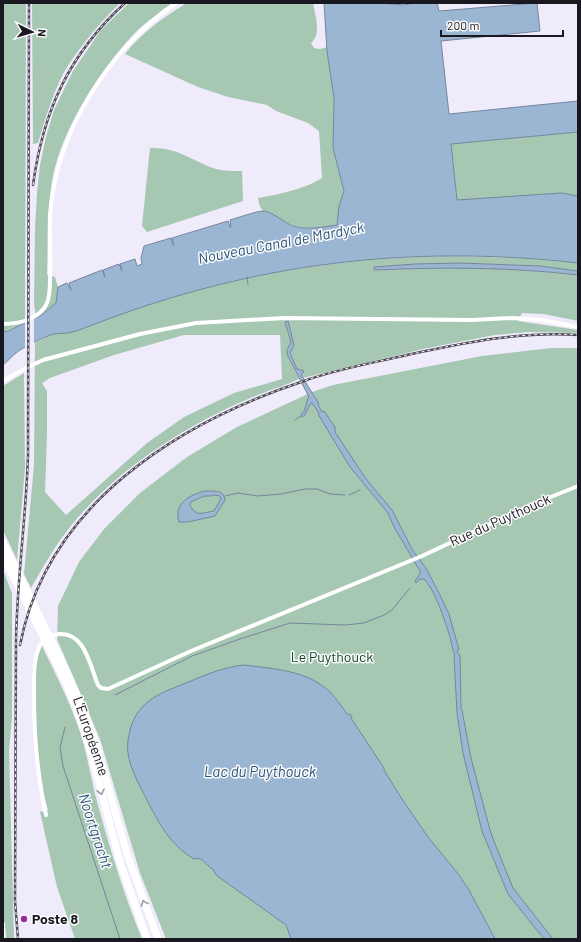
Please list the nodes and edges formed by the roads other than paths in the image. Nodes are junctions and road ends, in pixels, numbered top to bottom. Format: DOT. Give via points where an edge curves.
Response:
graph roads {
  1 [pos="176,3"];
  2 [pos="3,324"];
  3 [pos="578,327"];
  4 [pos="3,381"];
  5 [pos="578,486"];
  6 [pos="3,542"];
  7 [pos="3,556"];
  8 [pos="58,661"];
  9 [pos="46,816"];
  10 [pos="3,924"];
  11 [pos="4,939"];
  12 [pos="147,939"];
  13 [pos="158,939"];
  1 -- 2 [label="street" via="150,22 125,47 76,120 63,152 54,189 50,218 49,297 38,314 23,322"];
  3 -- 4 [label="street" via="542,320 512,318 294,318 196,323 140,334 43,360"];
  5 -- 9 [label="street, Rue du Puythouck" via="412,560 108,688 101,688 98,685 85,652 73,636 53,635 42,643 37,654 34,679 37,764"];
  6 -- 8 [label="highway, L'Européenne"];
  7 -- 8 [label="highway, L'Européenne"];
  8 -- 12 [label="highway, L'Européenne, one-way" via="84,729 116,850"];
  13 -- 8 [label="highway, L'Européenne, one-way" via="127,854 91,728 81,701"];
  10 -- 11 [label="street"];
}
